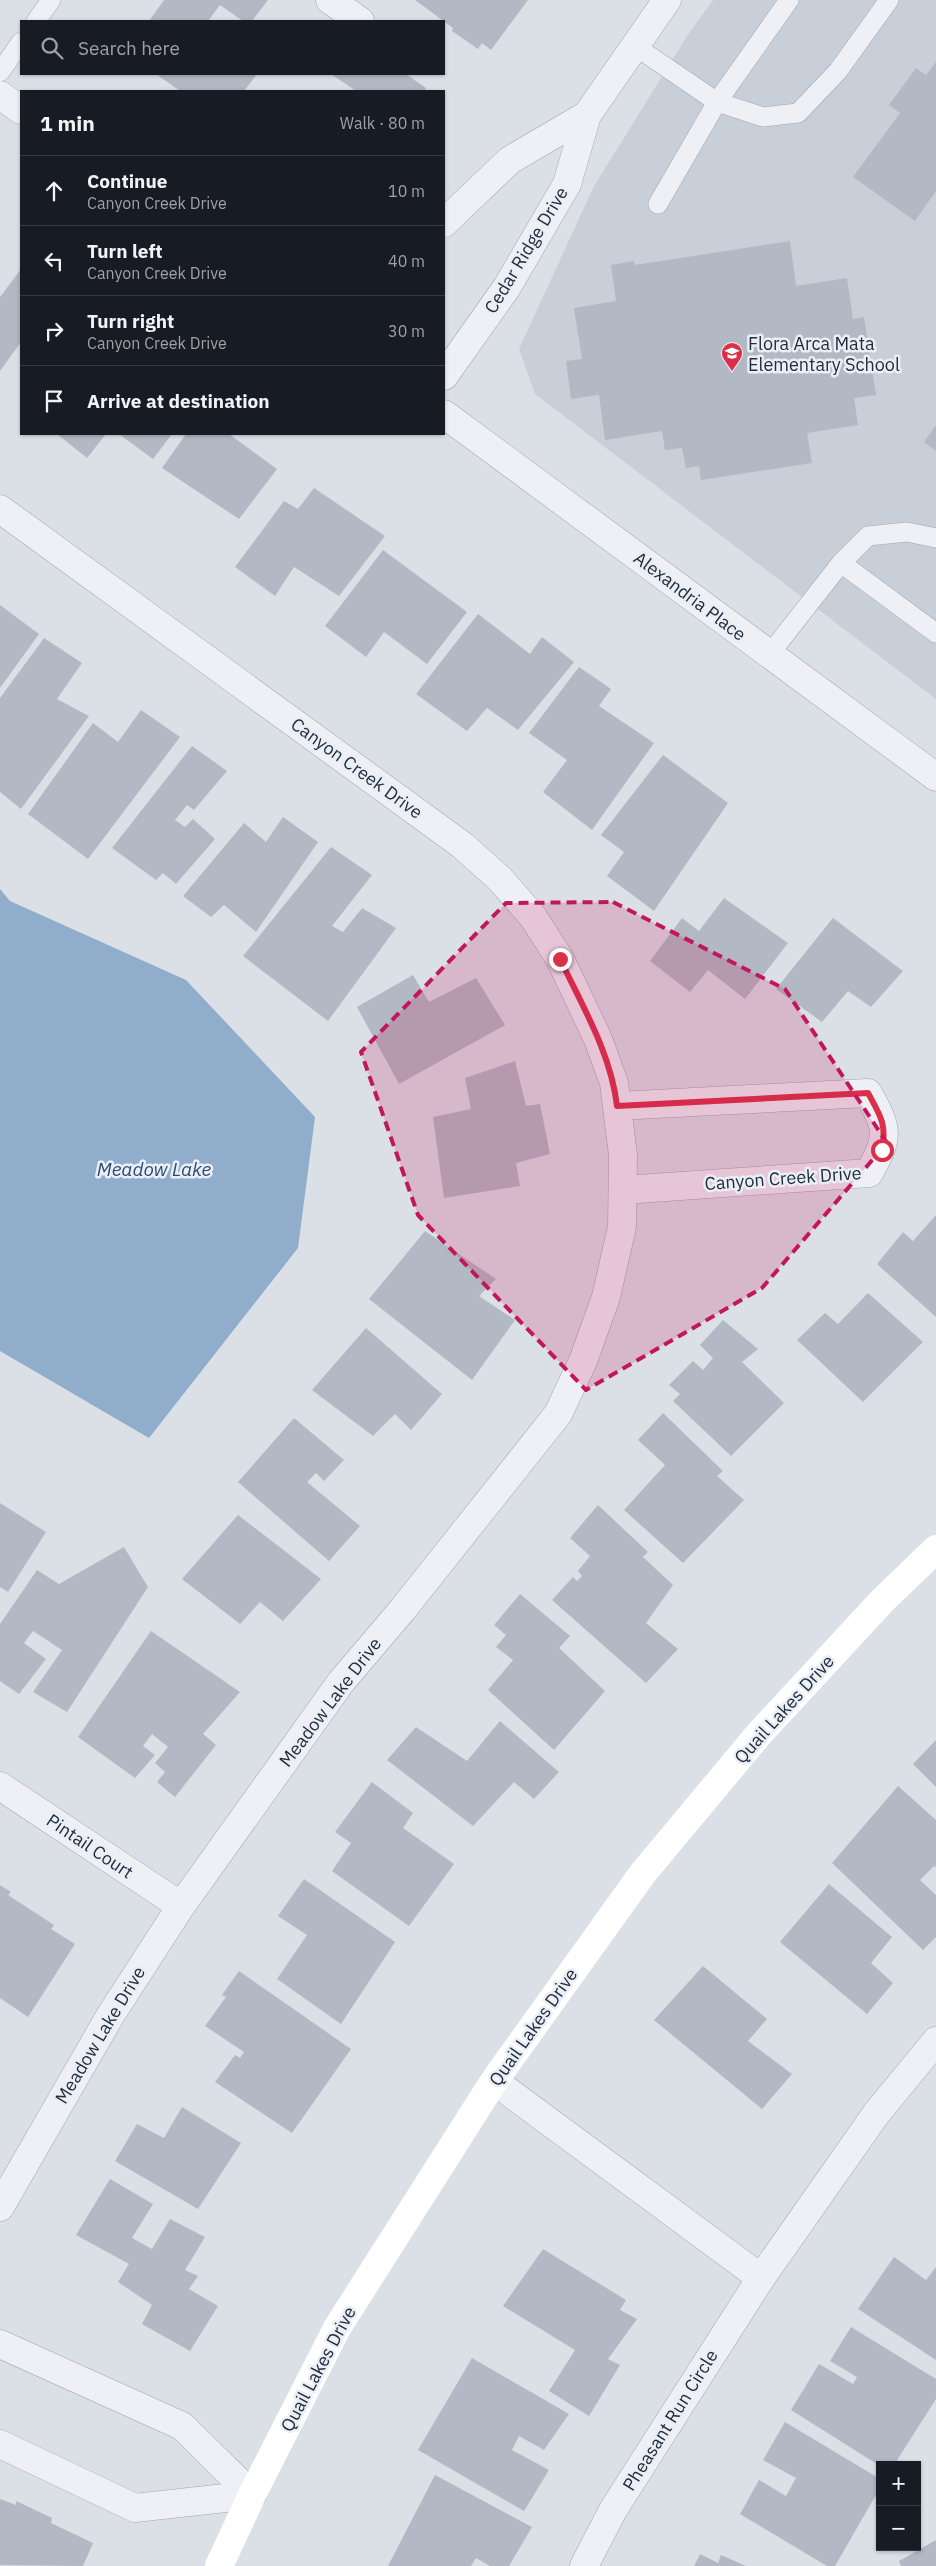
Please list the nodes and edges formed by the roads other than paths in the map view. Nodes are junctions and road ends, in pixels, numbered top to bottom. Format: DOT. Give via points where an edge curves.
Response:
graph roads {
  1 [pos="50,0"];
  2 [pos="330,0"];
  3 [pos="667,0"];
  4 [pos="788,0"];
  5 [pos="888,0"];
  6 [pos="37,20"];
  7 [pos="359,20"];
  8 [pos="20,43"];
  9 [pos="635,46"];
  10 [pos="0,72"];
  11 [pos="0,95"];
  12 [pos="717,102"];
  13 [pos="20,109"];
  14 [pos="587,115"];
  15 [pos="658,204"];
  16 [pos="445,222"];
  17 [pos="445,375"];
  18 [pos="445,415"];
  19 [pos="0,509"];
  20 [pos="936,538"];
  21 [pos="841,563"];
  22 [pos="936,633"];
  23 [pos="769,655"];
  24 [pos="936,778"];
  25 [pos="617,1106"];
  26 [pos="623,1190"];
  27 [pos="936,1549"];
  28 [pos="0,1786"];
  29 [pos="181,1906"];
  30 [pos="936,2041"];
  31 [pos="494,2081"];
  32 [pos="0,2207"];
  33 [pos="761,2278"];
  34 [pos="0,2344"];
  35 [pos="0,2444"];
  36 [pos="252,2495"];
  37 [pos="219,2566"];
  38 [pos="584,2566"];
  1 -- 6 [label="lane"];
  2 -- 7 [label="street"];
  3 -- 9 [label="street, Cedar Ridge Drive"];
  4 -- 12 [label="lane"];
  5 -- 12 [label="lane" via="838,71 798,113 763,117"];
  8 -- 10 [label="lane"];
  9 -- 12 [label="lane"];
  9 -- 14 [label="street, Cedar Ridge Drive"];
  11 -- 13 [label="street"];
  12 -- 15 [label="lane"];
  14 -- 16 [label="street, Cedar Ridge Drive" via="510,160"];
  14 -- 17 [label="street, Cedar Ridge Drive" via="567,184 507,287"];
  18 -- 23 [label="street, Alexandria Place"];
  19 -- 25 [label="street, Canyon Creek Drive" via="462,845 500,879 533,917 560,959 598,1039 614,1083"];
  20 -- 21 [label="lane" via="907,532 868,536"];
  21 -- 22 [label="lane"];
  21 -- 23 [label="lane"];
  23 -- 24 [label="street, Alexandria Place"];
  25 -- 26 [label="street, Canyon Creek Drive"];
  25 -- 26 [label="street, Canyon Creek Drive" via="868,1093 883,1120 885,1134 882,1150 869,1173"];
  26 -- 29 [label="street, Meadow Lake Drive" via="622,1227 606,1297 583,1361 558,1414 404,1609 341,1682"];
  27 -- 31 [label="main road, Quail Lakes Drive" via="883,1600 759,1734 649,1865"];
  28 -- 29 [label="street, Pintail Court"];
  29 -- 32 [label="street, Meadow Lake Drive" via="110,2016"];
  30 -- 33 [label="street, Pheasant Run Circle" via="876,2114"];
  31 -- 33 [label="street"];
  31 -- 36 [label="main road, Quail Lakes Drive" via="337,2328"];
  33 -- 38 [label="street, Pheasant Run Circle" via="613,2510"];
  34 -- 36 [label="street" via="182,2426"];
  35 -- 36 [label="street" via="136,2508"];
  36 -- 37 [label="main road, Quail Lakes Drive"];
}
